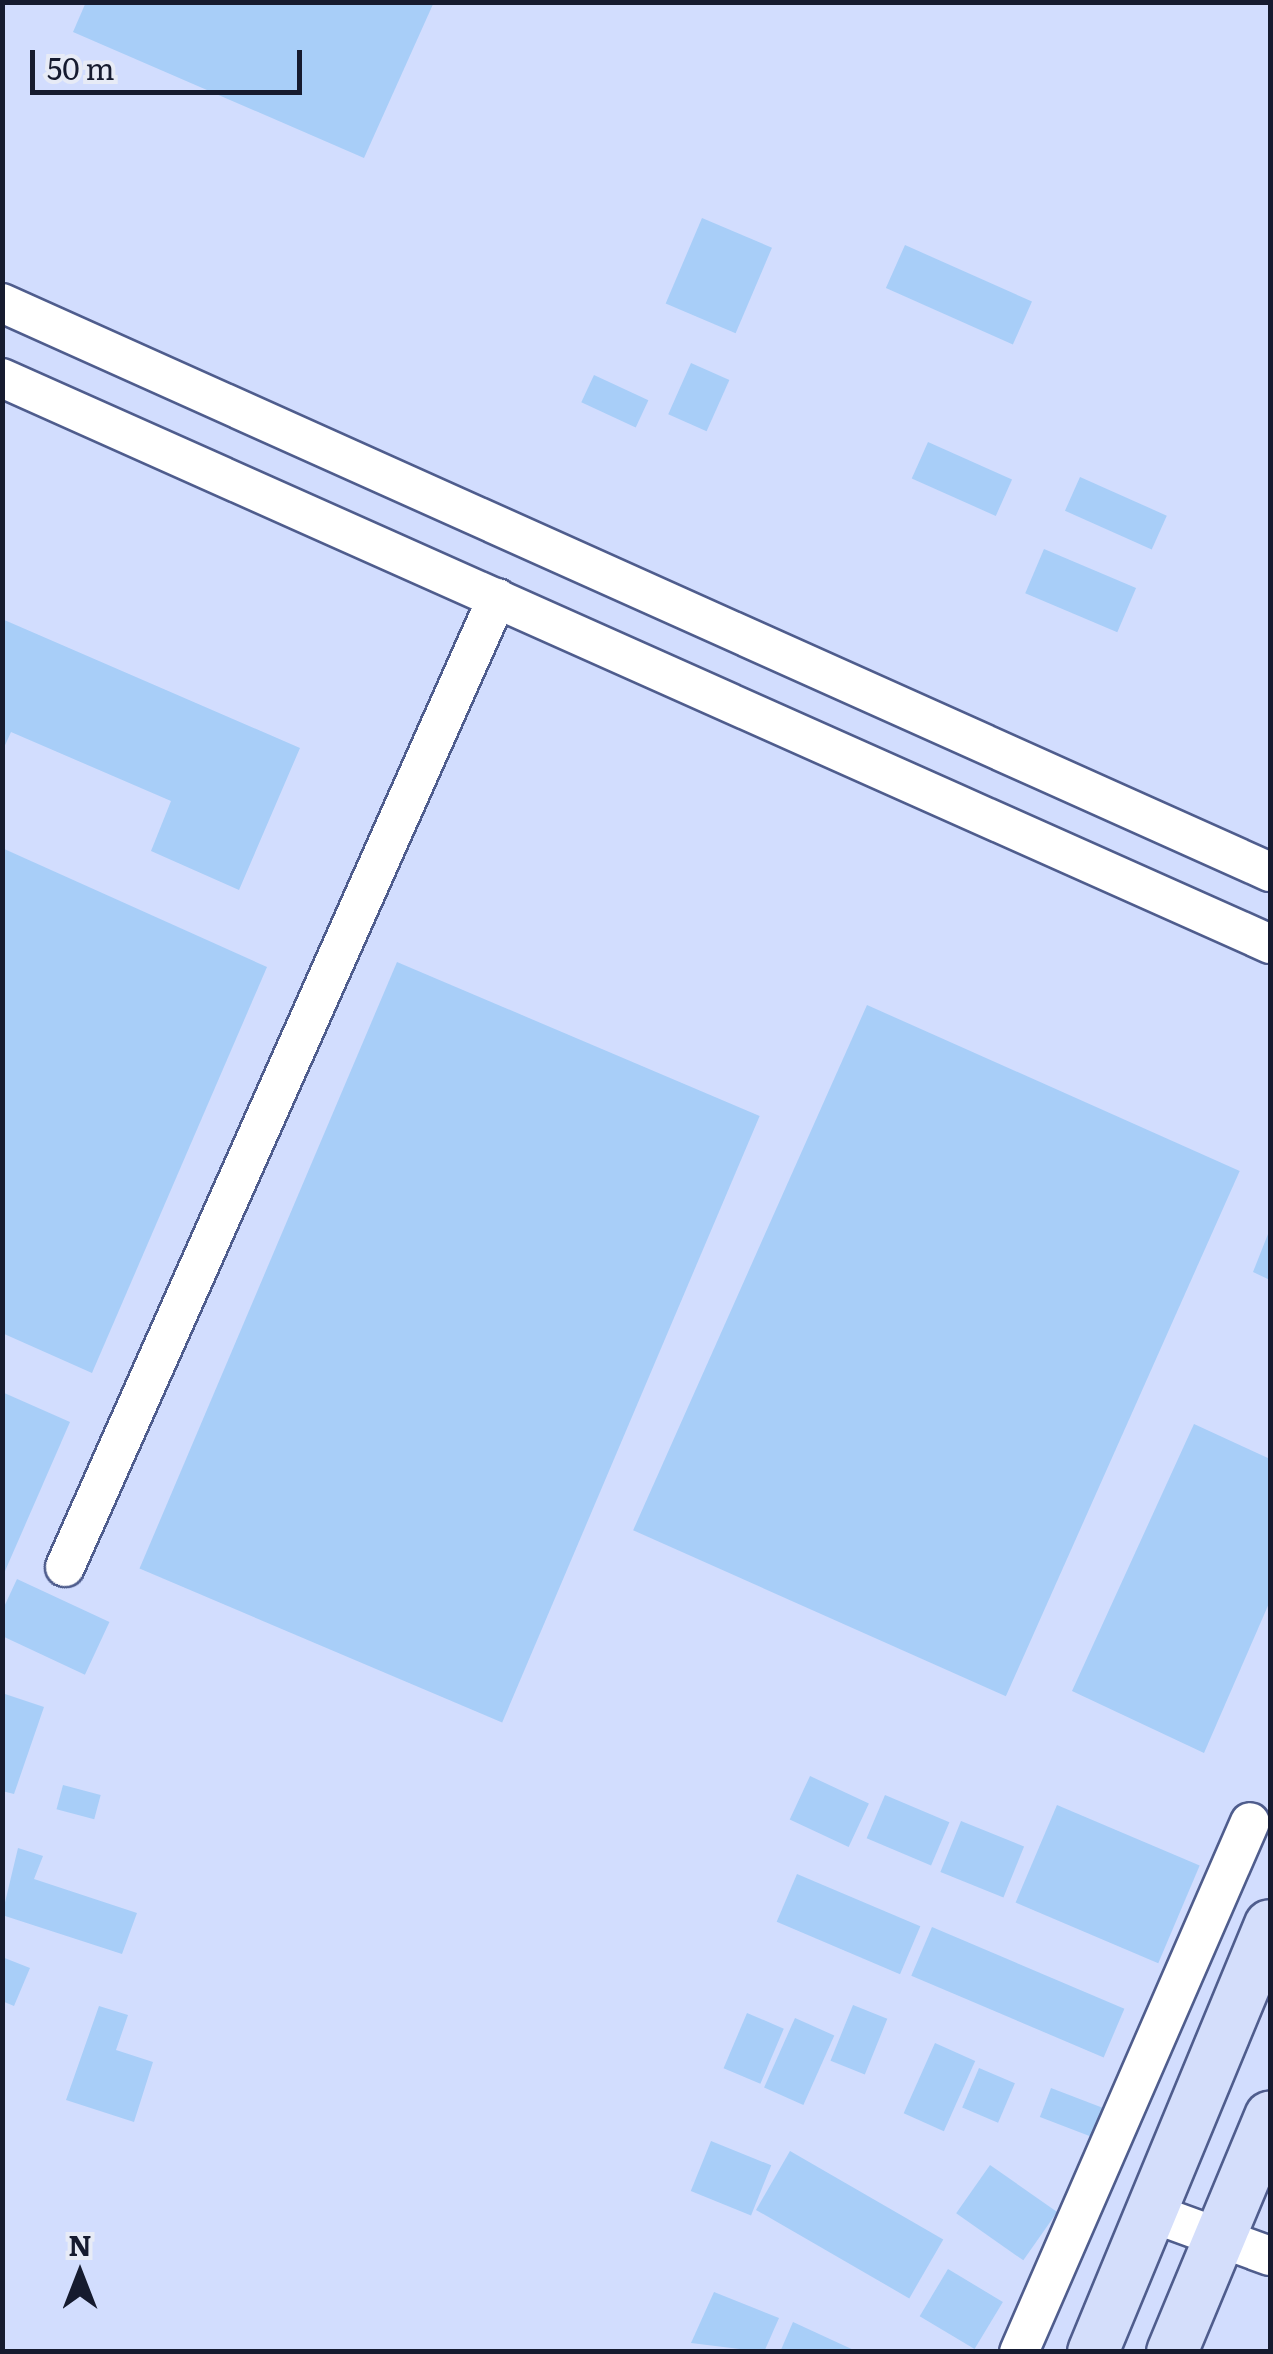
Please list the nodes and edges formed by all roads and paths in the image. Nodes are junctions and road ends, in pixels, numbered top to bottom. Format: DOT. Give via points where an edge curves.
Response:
graph roads {
  1 [pos="2,303"];
  2 [pos="2,378"];
  3 [pos="497,598"];
  4 [pos="1270,872"];
  5 [pos="1270,944"];
  6 [pos="65,1567"];
  7 [pos="1250,1822"];
  8 [pos="1270,1925"];
  9 [pos="1270,2117"];
  10 [pos="1149,2212"];
  11 [pos="1220,2235"];
  12 [pos="1270,2256"];
  13 [pos="1019,2352"];
  14 [pos="1093,2352"];
  15 [pos="1172,2352"];
  1 -- 4 [label="street"];
  2 -- 3 [label="street"];
  3 -- 5 [label="street"];
  3 -- 6 [label="street"];
  7 -- 13 [label="street"];
  8 -- 10 [label="main road"];
  9 -- 11 [label="main road"];
  10 -- 11 [label="street"];
  10 -- 14 [label="main road"];
  11 -- 12 [label="street"];
  11 -- 15 [label="main road"];
}
